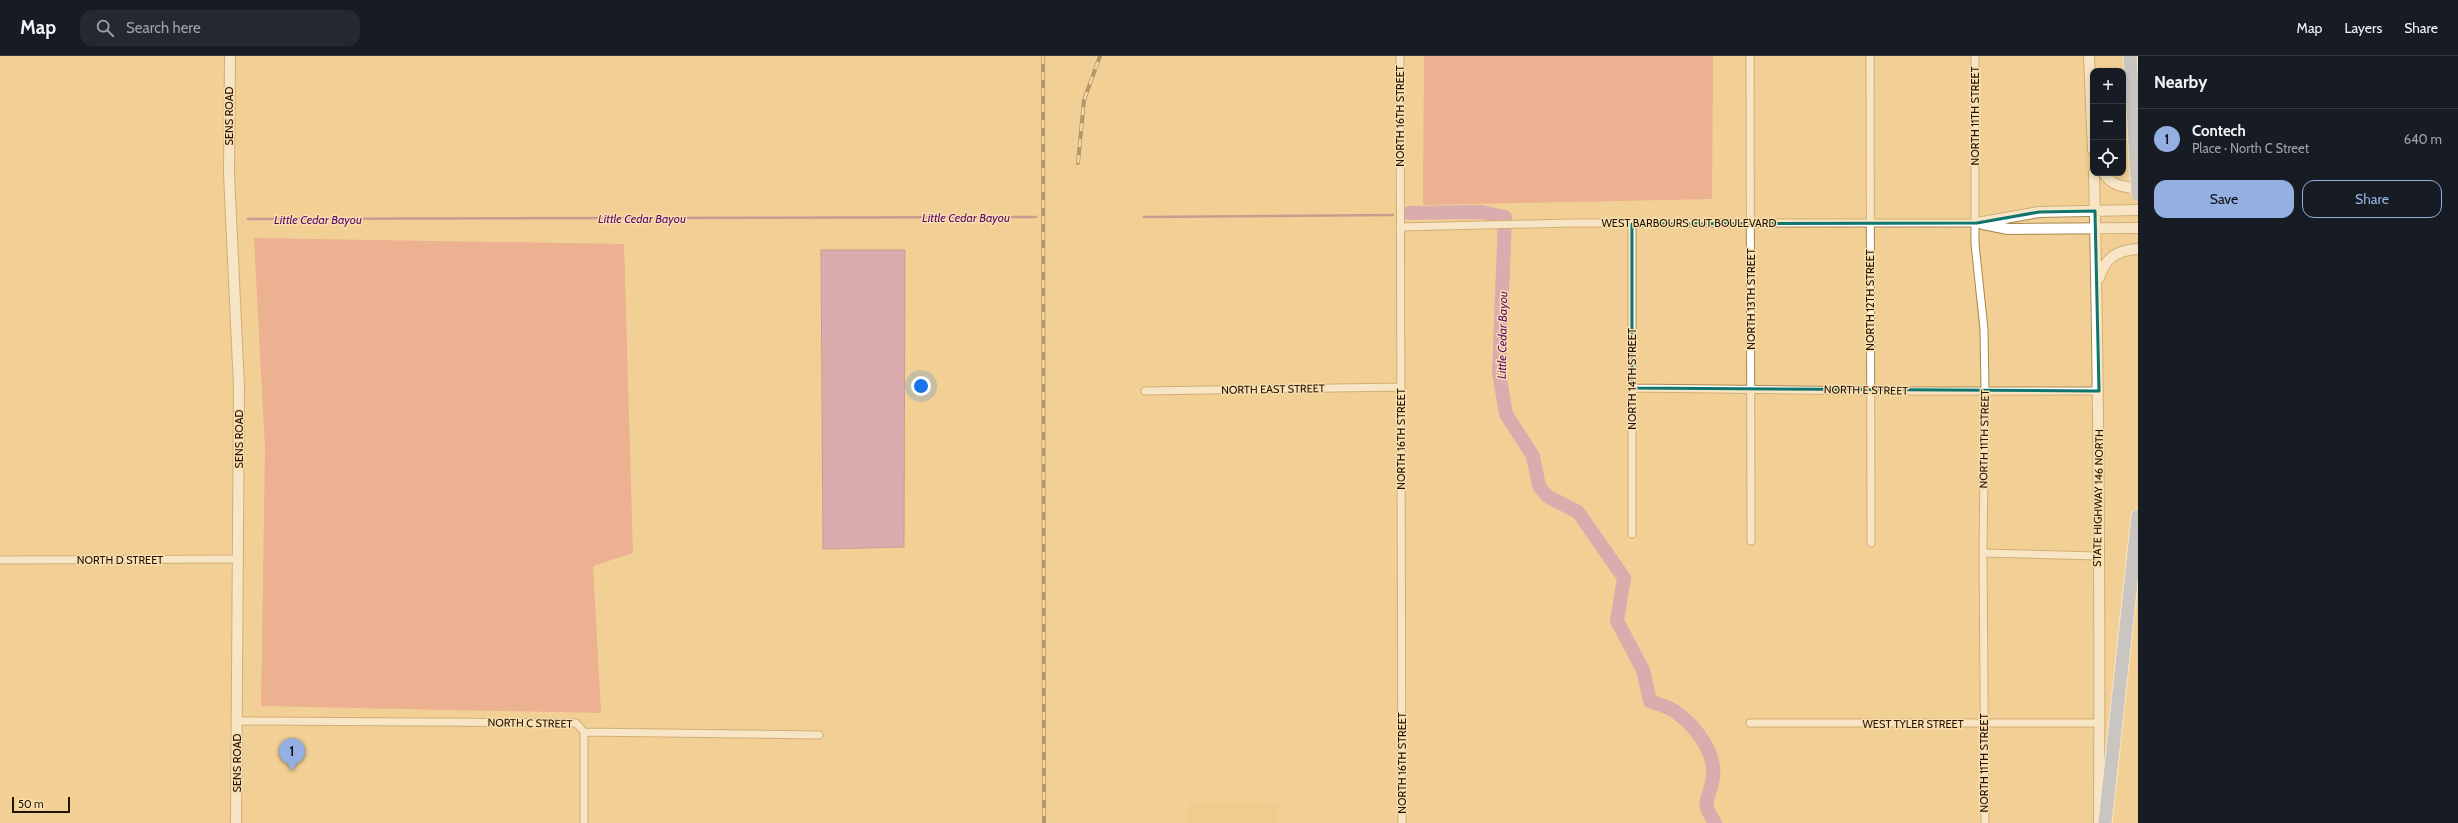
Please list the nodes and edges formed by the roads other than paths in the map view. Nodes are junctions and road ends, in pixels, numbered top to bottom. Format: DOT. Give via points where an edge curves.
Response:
graph roads {
  1 [pos="230,56"];
  2 [pos="1400,56"];
  3 [pos="1750,56"];
  4 [pos="1870,56"];
  5 [pos="1975,56"];
  6 [pos="2088,56"];
  7 [pos="2130,56"];
  8 [pos="2092,140"];
  9 [pos="2094,176"];
  10 [pos="2106,176"];
  11 [pos="2138,189"];
  12 [pos="2138,195"];
  13 [pos="2138,210"];
  14 [pos="2095,211"];
  15 [pos="1870,222"];
  16 [pos="1976,223"];
  17 [pos="1632,224"];
  18 [pos="1751,224"];
  19 [pos="1400,227"];
  20 [pos="2138,228"];
  21 [pos="2096,229"];
  22 [pos="2138,249"];
  23 [pos="2097,285"];
  24 [pos="1401,388"];
  25 [pos="1632,388"];
  26 [pos="1752,389"];
  27 [pos="1145,391"];
  28 [pos="1870,391"];
  29 [pos="1985,391"];
  30 [pos="2099,391"];
  31 [pos="2138,516"];
  32 [pos="1632,534"];
  33 [pos="1751,541"];
  34 [pos="1871,543"];
  35 [pos="1983,554"];
  36 [pos="2097,556"];
  37 [pos="239,559"];
  38 [pos="0,560"];
  39 [pos="237,721"];
  40 [pos="1750,723"];
  41 [pos="1984,723"];
  42 [pos="2099,723"];
  43 [pos="584,732"];
  44 [pos="819,735"];
  45 [pos="236,823"];
  46 [pos="584,823"];
  47 [pos="1402,823"];
  48 [pos="1985,823"];
  49 [pos="2098,823"];
  50 [pos="2106,823"];
  1 -- 37 [label="main road, SENS ROAD" via="229,174 239,387"];
  2 -- 19 [label="street, NORTH 16TH STREET"];
  3 -- 18 [label="street, NORTH 13TH STREET"];
  4 -- 15 [label="street, NORTH 12TH STREET"];
  5 -- 16 [label="street, NORTH 11TH STREET"];
  6 -- 8 [label="main road"];
  7 -- 12 [label="highway, bridge"];
  9 -- 14 [label="main road, STATE HIGHWAY 146 NORTH"];
  10 -- 11 [label="main road" via="2116,185"];
  13 -- 14 [label="main road, WEST BARBOURS CUT BOULEVARD"];
  14 -- 16 [label="main road, WEST BARBOURS CUT BOULEVARD" via="2039,212"];
  14 -- 21 [label="main road, STATE HIGHWAY 146 NORTH"];
  15 -- 16 [label="street, WEST BARBOURS CUT BOULEVARD"];
  15 -- 18 [label="street, WEST BARBOURS CUT BOULEVARD"];
  15 -- 28 [label="street, NORTH 12TH STREET"];
  16 -- 21 [label="main road, WEST BARBOURS CUT BOULEVARD" via="2008,229"];
  16 -- 29 [label="street, NORTH 11TH STREET" via="1984,329"];
  17 -- 18 [label="street, WEST BARBOURS CUT BOULEVARD"];
  17 -- 19 [label="street, WEST BARBOURS CUT BOULEVARD"];
  17 -- 25 [label="street, NORTH 14TH STREET"];
  18 -- 26 [label="street, NORTH 13TH STREET"];
  19 -- 24 [label="street, NORTH 16TH STREET"];
  20 -- 21 [label="main road, WEST BARBOURS CUT BOULEVARD"];
  21 -- 23 [label="main road, STATE HIGHWAY 146 NORTH"];
  22 -- 23 [label="main road" via="2119,251 2113,255 2102,267"];
  23 -- 30 [label="main road, STATE HIGHWAY 146 NORTH"];
  24 -- 27 [label="street, NORTH EAST STREET"];
  24 -- 47 [label="street, NORTH 16TH STREET"];
  25 -- 26 [label="street, NORTH E STREET"];
  25 -- 32 [label="street, NORTH 14TH STREET"];
  26 -- 28 [label="street, NORTH E STREET"];
  26 -- 33 [label="street, NORTH 13TH STREET"];
  28 -- 29 [label="street, NORTH E STREET"];
  28 -- 34 [label="street, NORTH 12TH STREET"];
  29 -- 30 [label="street, NORTH E STREET"];
  29 -- 35 [label="street, NORTH 11TH STREET"];
  30 -- 36 [label="main road, STATE HIGHWAY 146 NORTH"];
  31 -- 50 [label="highway"];
  35 -- 36 [label="street"];
  35 -- 41 [label="street, NORTH 11TH STREET"];
  36 -- 42 [label="main road, STATE HIGHWAY 146 NORTH"];
  37 -- 38 [label="street, NORTH D STREET"];
  37 -- 39 [label="main road, SENS ROAD"];
  39 -- 43 [label="street, NORTH C STREET" via="576,723"];
  39 -- 45 [label="main road, SENS ROAD"];
  40 -- 41 [label="street, WEST TYLER STREET"];
  41 -- 42 [label="street, WEST TYLER STREET"];
  41 -- 48 [label="street, NORTH 11TH STREET"];
  42 -- 49 [label="main road, STATE HIGHWAY 146 NORTH"];
  43 -- 44 [label="street, NORTH C STREET"];
  43 -- 46 [label="street"];
}
